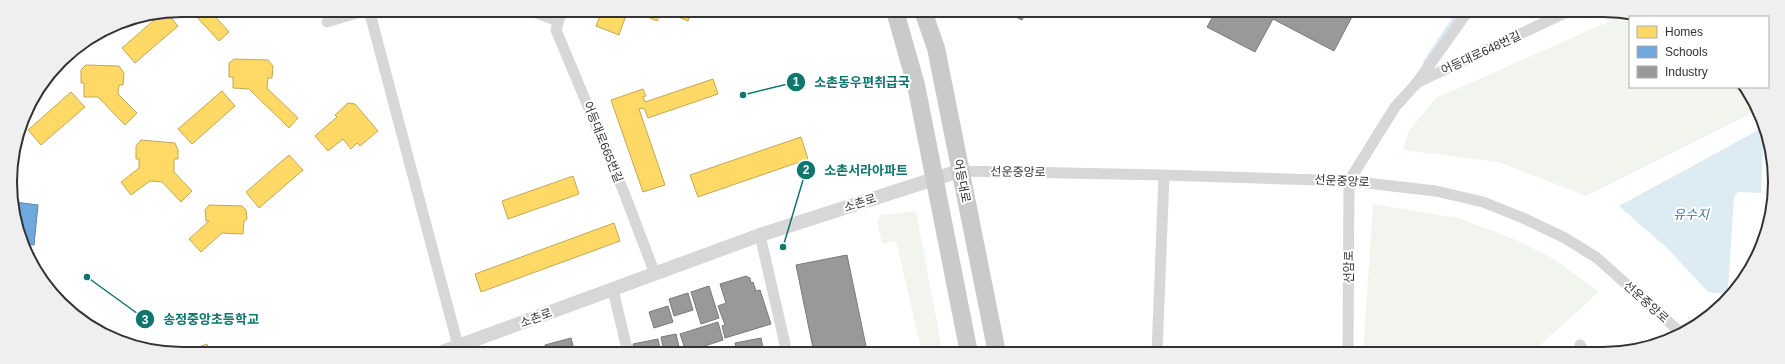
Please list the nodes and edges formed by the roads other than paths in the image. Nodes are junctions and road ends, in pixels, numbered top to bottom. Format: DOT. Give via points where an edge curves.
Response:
graph roads {
  1 [pos="344,17"];
  2 [pos="370,17"];
  3 [pos="560,17"];
  4 [pos="897,17"];
  5 [pos="925,17"];
  6 [pos="1464,17"];
  7 [pos="1556,17"];
  8 [pos="327,22"];
  9 [pos="1416,84"];
  10 [pos="960,171"];
  11 [pos="1164,174"];
  12 [pos="934,179"];
  13 [pos="1349,181"];
  14 [pos="760,235"];
  15 [pos="655,274"];
  16 [pos="613,290"];
  17 [pos="1677,329"];
  18 [pos="459,347"];
  19 [pos="468,347"];
  20 [pos="627,347"];
  21 [pos="786,347"];
  22 [pos="967,347"];
  23 [pos="996,347"];
  24 [pos="1157,347"];
  25 [pos="1348,347"];
  1 -- 8 [label="street"];
  2 -- 18 [label="street"];
  3 -- 15 [label="street, 어등대로665번길" via="556,30 614,167"];
  4 -- 12 [label="main road" via="916,85"];
  5 -- 10 [label="main road, 어등대로" via="936,48"];
  6 -- 9 [label="street"];
  7 -- 9 [label="street, 어등대로648번길"];
  9 -- 13 [label="street" via="1395,108"];
  10 -- 11 [label="street, 선운중앙로"];
  10 -- 12 [label="street, 소촌로"];
  10 -- 23 [label="main road, 어등대로"];
  11 -- 13 [label="street, 선운중앙로"];
  11 -- 24 [label="street"];
  12 -- 14 [label="street, 소촌로"];
  12 -- 22 [label="main road"];
  13 -- 17 [label="street, 선운중앙로" via="1436,191 1483,202 1523,218 1565,238 1597,258"];
  13 -- 25 [label="street, 선암로"];
  14 -- 15 [label="street, 소촌로"];
  14 -- 21 [label="street"];
  15 -- 16 [label="street, 소촌로"];
  16 -- 19 [label="street, 소촌로"];
  16 -- 20 [label="street"];
}
